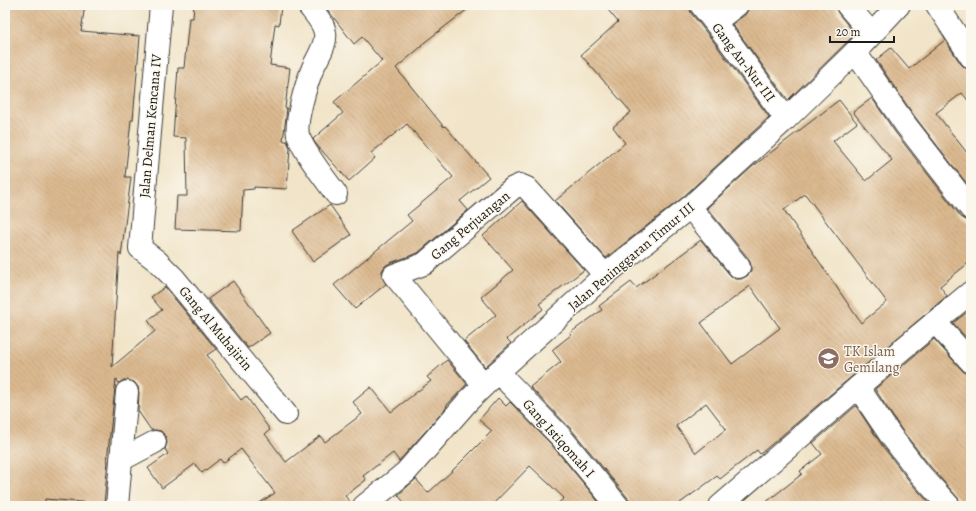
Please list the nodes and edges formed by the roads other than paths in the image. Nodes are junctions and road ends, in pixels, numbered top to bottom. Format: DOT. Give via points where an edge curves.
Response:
graph roads {
  1 [pos="160,5"];
  2 [pos="308,5"];
  3 [pos="700,5"];
  4 [pos="737,5"];
  5 [pos="847,5"];
  6 [pos="899,5"];
  7 [pos="938,5"];
  8 [pos="714,22"];
  9 [pos="872,34"];
  10 [pos="855,52"];
  11 [pos="971,57"];
  12 [pos="786,119"];
  13 [pos="336,194"];
  14 [pos="690,206"];
  15 [pos="971,209"];
  16 [pos="140,248"];
  17 [pos="739,267"];
  18 [pos="605,275"];
  19 [pos="394,276"];
  20 [pos="971,292"];
  21 [pos="936,322"];
  22 [pos="971,362"];
  23 [pos="491,379"];
  24 [pos="858,387"];
  25 [pos="127,392"];
  26 [pos="286,414"];
  27 [pos="155,442"];
  28 [pos="121,460"];
  29 [pos="117,506"];
  30 [pos="364,506"];
  31 [pos="618,506"];
  32 [pos="720,506"];
  33 [pos="948,506"];
  1 -- 16 [label="street, Jalan Delman Kencana IV"];
  2 -- 13 [label="street" via="322,26 325,42 311,71 297,122 298,136"];
  3 -- 8 [label="street, Gang An-Nur III"];
  4 -- 8 [label="street"];
  5 -- 9 [label="street"];
  6 -- 9 [label="street, Jalan Peninggaran Timur III"];
  7 -- 11 [label="street"];
  8 -- 12 [label="street, Gang An-Nur III"];
  9 -- 10 [label="street, Jalan Peninggaran Timur III"];
  10 -- 12 [label="street, Jalan Peninggaran Timur III"];
  10 -- 15 [label="street" via="905,124"];
  12 -- 14 [label="street, Jalan Peninggaran Timur III"];
  14 -- 17 [label="street"];
  14 -- 18 [label="street, Jalan Peninggaran Timur III"];
  16 -- 26 [label="street, Gang Al Muhajirin" via="174,278"];
  18 -- 19 [label="street, Gang Perjuangan" via="527,188 520,185 424,264"];
  18 -- 23 [label="street, Jalan Peninggaran Timur III"];
  19 -- 23 [label="street, Gang Istiqomah I"];
  20 -- 21 [label="street"];
  21 -- 22 [label="street"];
  21 -- 24 [label="street"];
  23 -- 30 [label="street, Jalan Peninggaran Timur III" via="469,400 406,472"];
  23 -- 31 [label="street, Gang Istiqomah I" via="561,438"];
  24 -- 32 [label="street"];
  24 -- 33 [label="street" via="895,441"];
  25 -- 28 [label="street"];
  27 -- 28 [label="street"];
  28 -- 29 [label="street"];
}
